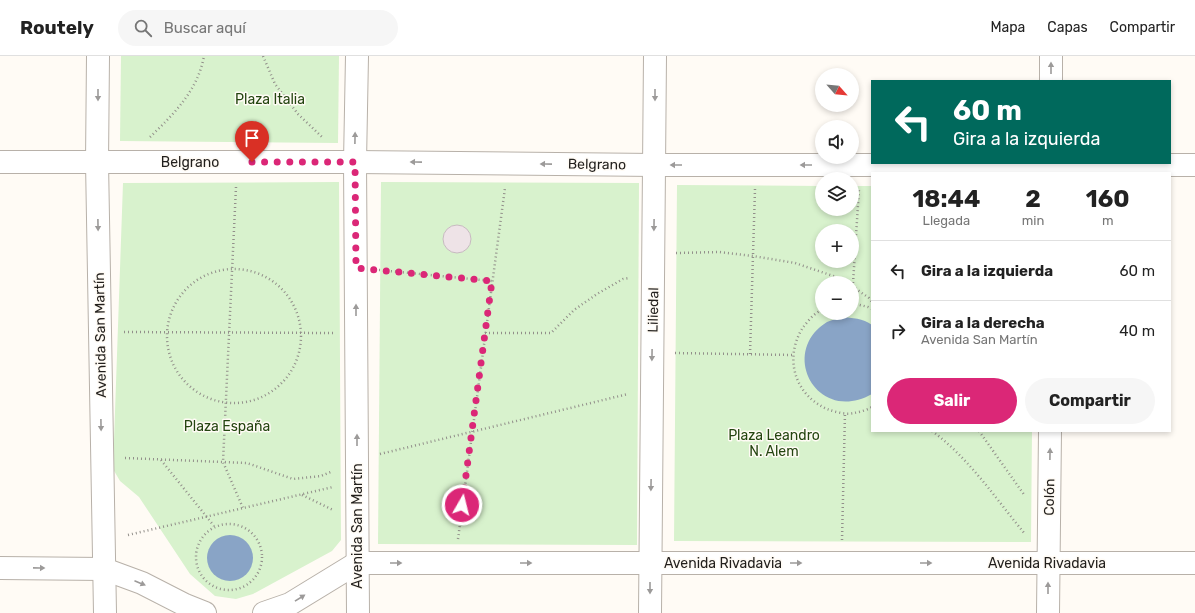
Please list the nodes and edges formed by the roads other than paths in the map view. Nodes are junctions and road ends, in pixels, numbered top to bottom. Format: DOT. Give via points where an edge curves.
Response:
graph roads {
  1 [pos="98,56"];
  2 [pos="357,56"];
  3 [pos="655,56"];
  4 [pos="1051,56"];
  5 [pos="1051,80"];
  6 [pos="0,162"];
  7 [pos="97,162"];
  8 [pos="355,162"];
  9 [pos="655,165"];
  10 [pos="1195,165"];
  11 [pos="1052,167"];
  12 [pos="1050,432"];
  13 [pos="357,563"];
  14 [pos="650,563"];
  15 [pos="1048,563"];
  16 [pos="1195,563"];
  17 [pos="0,568"];
  18 [pos="104,569"];
  19 [pos="105,613"];
  20 [pos="205,613"];
  21 [pos="264,613"];
  22 [pos="358,613"];
  23 [pos="650,613"];
  24 [pos="1048,613"];
  1 -- 7 [label="main road, Avenida San Martín, one-way"];
  8 -- 2 [label="main road, Avenida San Martín, one-way"];
  3 -- 9 [label="main road, Liliedal, one-way"];
  5 -- 4 [label="main road, one-way"];
  6 -- 7 [label="main road, Belgrano"];
  7 -- 8 [label="main road, Belgrano"];
  7 -- 18 [label="main road, Avenida San Martín, one-way"];
  9 -- 8 [label="main road, Belgrano, one-way"];
  13 -- 8 [label="main road, Avenida San Martín, one-way"];
  11 -- 9 [label="main road, Belgrano, one-way"];
  9 -- 14 [label="main road, Liliedal, one-way"];
  10 -- 11 [label="main road, Belgrano"];
  15 -- 12 [label="main road, Colón, one-way"];
  13 -- 14 [label="main road, Avenida Rivadavia, one-way"];
  21 -- 13 [label="main road, one-way" via="290,604"];
  13 -- 22 [label="main road, Avenida San Martín"];
  14 -- 15 [label="main road, Avenida Rivadavia, one-way"];
  14 -- 23 [label="main road, Liliedal, one-way"];
  15 -- 16 [label="main road, Avenida Rivadavia"];
  24 -- 15 [label="main road, Colón, one-way"];
  17 -- 18 [label="main road, one-way"];
  18 -- 19 [label="main road, Avenida San Martín"];
  18 -- 20 [label="main road, one-way" via="142,583"];
}
